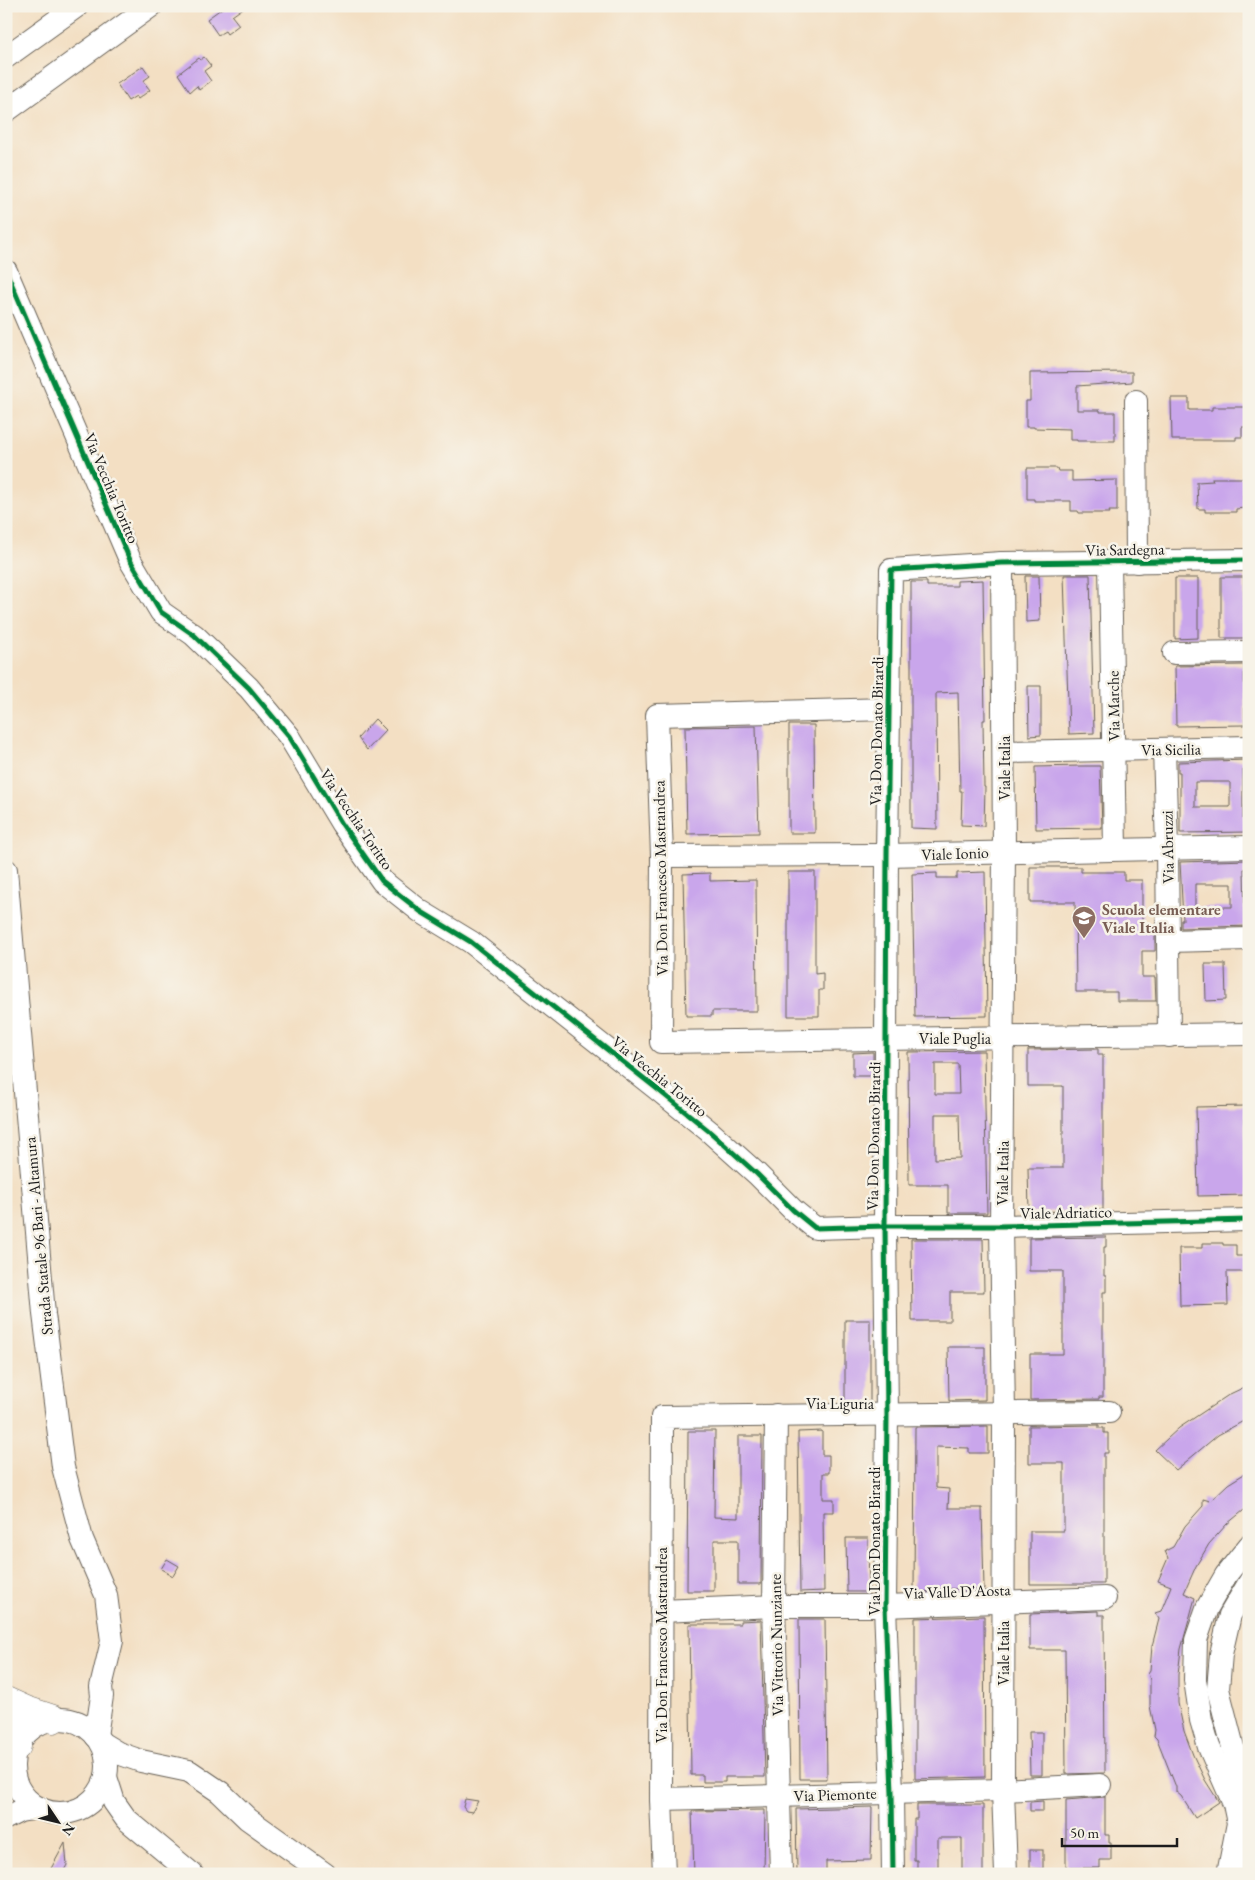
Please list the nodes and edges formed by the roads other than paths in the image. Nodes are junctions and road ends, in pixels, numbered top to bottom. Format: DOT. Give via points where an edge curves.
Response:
graph roads {
  1 [pos="77,6"];
  2 [pos="151,6"];
  3 [pos="6,57"];
  4 [pos="6,111"];
  5 [pos="6,271"];
  6 [pos="1136,401"];
  7 [pos="1249,560"];
  8 [pos="1110,562"];
  9 [pos="1137,562"];
  10 [pos="1002,563"];
  11 [pos="1249,652"];
  12 [pos="1174,653"];
  13 [pos="889,709"];
  14 [pos="1249,747"];
  15 [pos="1164,749"];
  16 [pos="1113,750"];
  17 [pos="1004,752"];
  18 [pos="1249,847"];
  19 [pos="1167,848"];
  20 [pos="1115,849"];
  21 [pos="1004,852"];
  22 [pos="886,855"];
  23 [pos="662,856"];
  24 [pos="6,870"];
  25 [pos="1249,939"];
  26 [pos="1168,941"];
  27 [pos="1249,1034"];
  28 [pos="1169,1036"];
  29 [pos="886,1038"];
  30 [pos="1004,1038"];
  31 [pos="661,1042"];
  32 [pos="1249,1220"];
  33 [pos="885,1226"];
  34 [pos="1001,1226"];
  35 [pos="1004,1412"];
  36 [pos="1108,1412"];
  37 [pos="776,1415"];
  38 [pos="887,1415"];
  39 [pos="662,1417"];
  40 [pos="1249,1546"];
  41 [pos="1249,1583"];
  42 [pos="1104,1598"];
  43 [pos="1002,1602"];
  44 [pos="774,1606"];
  45 [pos="885,1606"];
  46 [pos="661,1611"];
  47 [pos="101,1687"];
  48 [pos="6,1701"];
  49 [pos="61,1719"];
  50 [pos="12,1734"];
  51 [pos="100,1740"];
  52 [pos="141,1761"];
  53 [pos="106,1775"];
  54 [pos="1100,1785"];
  55 [pos="11,1786"];
  56 [pos="1003,1790"];
  57 [pos="1249,1791"];
  58 [pos="892,1793"];
  59 [pos="780,1796"];
  60 [pos="661,1799"];
  61 [pos="39,1808"];
  62 [pos="6,1818"];
  63 [pos="1242,1837"];
  64 [pos="1249,1873"];
  65 [pos="192,1874"];
  66 [pos="325,1874"];
  67 [pos="664,1874"];
  68 [pos="781,1874"];
  69 [pos="893,1874"];
  70 [pos="1006,1874"];
  71 [pos="1228,1874"];
  1 -- 3 [label="street"];
  2 -- 4 [label="street"];
  5 -- 33 [label="street, Via Vecchia Toritto" via="130,560 161,612 194,635 249,688 289,736 342,824 382,881 420,911 471,942 656,1088 723,1143 815,1228"];
  6 -- 9 [label="street, Via Sardegna"];
  7 -- 9 [label="street, Via Sardegna"];
  8 -- 9 [label="street, Via Sardegna"];
  8 -- 10 [label="street, Via Sardegna"];
  8 -- 16 [label="street, Via Marche"];
  10 -- 13 [label="street, Via Don Donato Birardi" via="891,570"];
  10 -- 17 [label="street, Viale Italia"];
  11 -- 12 [label="street"];
  13 -- 22 [label="street, Via Don Donato Birardi"];
  13 -- 23 [label="street, Via Don Francesco Mastrandrea" via="657,715"];
  14 -- 15 [label="street, Via Sicilia"];
  15 -- 16 [label="street, Via Sicilia"];
  15 -- 19 [label="street, Via Abruzzi"];
  16 -- 17 [label="street, Via Sicilia"];
  16 -- 20 [label="street, Via Marche"];
  17 -- 21 [label="street, Viale Italia"];
  18 -- 19 [label="street, Viale Ionio"];
  19 -- 20 [label="street, Viale Ionio"];
  19 -- 26 [label="street, Via Abruzzi"];
  20 -- 21 [label="street, Viale Ionio"];
  21 -- 22 [label="street, Viale Ionio"];
  21 -- 30 [label="street, Viale Italia"];
  22 -- 23 [label="street, Viale Ionio"];
  22 -- 29 [label="street, Via Don Donato Birardi"];
  23 -- 31 [label="street, Via Don Francesco Mastrandrea"];
  24 -- 47 [label="street, Strada Statale 96 Bari - Altamura" via="44,1314 63,1467 82,1539 106,1595 112,1641"];
  25 -- 26 [label="street"];
  26 -- 28 [label="street, Via Abruzzi"];
  27 -- 28 [label="street, Viale Puglia"];
  28 -- 30 [label="street, Viale Puglia"];
  29 -- 30 [label="street, Viale Puglia"];
  29 -- 31 [label="street, Viale Puglia"];
  29 -- 33 [label="street, Via Don Donato Birardi"];
  30 -- 34 [label="street, Viale Italia"];
  32 -- 34 [label="street, Viale Adriatico"];
  33 -- 34 [label="street, Viale Adriatico"];
  33 -- 38 [label="street, Via Don Donato Birardi"];
  34 -- 35 [label="street, Viale Italia"];
  35 -- 36 [label="street, Via Liguria"];
  35 -- 38 [label="street, Via Liguria"];
  35 -- 43 [label="street, Viale Italia"];
  37 -- 38 [label="street, Via Liguria"];
  37 -- 39 [label="street, Via Liguria"];
  37 -- 44 [label="street, Via Vittorio Nunziante"];
  38 -- 45 [label="street, Via Don Donato Birardi"];
  39 -- 46 [label="street, Via Don Francesco Mastrandrea"];
  40 -- 63 [label="street" via="1226,1575 1207,1608 1196,1640 1195,1680 1209,1747 1234,1804"];
  41 -- 57 [label="street" via="1230,1615 1221,1654 1218,1689 1234,1751"];
  42 -- 43 [label="street, Via Valle D'Aosta"];
  43 -- 45 [label="street, Via Valle D'Aosta"];
  43 -- 56 [label="street, Viale Italia"];
  44 -- 45 [label="street, Via Valle D'Aosta"];
  44 -- 46 [label="street, Via Valle D'Aosta"];
  44 -- 59 [label="street, Via Vittorio Nunziante"];
  45 -- 58 [label="street, Via Don Donato Birardi"];
  46 -- 60 [label="street, Via Don Francesco Mastrandrea"];
  47 -- 49 [label="street" via="86,1704"];
  47 -- 51 [label="street, Strada Statale 96 Bari - Altamura"];
  48 -- 49 [label="highway"];
  49 -- 50 [label="street"];
  49 -- 51 [label="street" via="82,1723"];
  50 -- 55 [label="street"];
  51 -- 52 [label="street" via="118,1753"];
  51 -- 53 [label="street" via="107,1759"];
  52 -- 53 [label="street" via="122,1765"];
  52 -- 66 [label="street" via="189,1771 220,1792 248,1820"];
  53 -- 61 [label="street" via="93,1800 80,1808 52,1812"];
  53 -- 65 [label="street" via="114,1802 126,1819"];
  54 -- 56 [label="street, Via Piemonte"];
  55 -- 61 [label="street"];
  56 -- 58 [label="street, Via Piemonte"];
  56 -- 70 [label="street, Viale Italia"];
  58 -- 59 [label="street, Via Piemonte"];
  58 -- 69 [label="street, Via Don Donato Birardi"];
  59 -- 60 [label="street, Via Piemonte"];
  59 -- 68 [label="street, Via Vittorio Nunziante"];
  60 -- 67 [label="street, Via Don Francesco Mastrandrea"];
  61 -- 62 [label="street" via="20,1811"];
  63 -- 64 [label="street"];
  63 -- 71 [label="street"];
}
